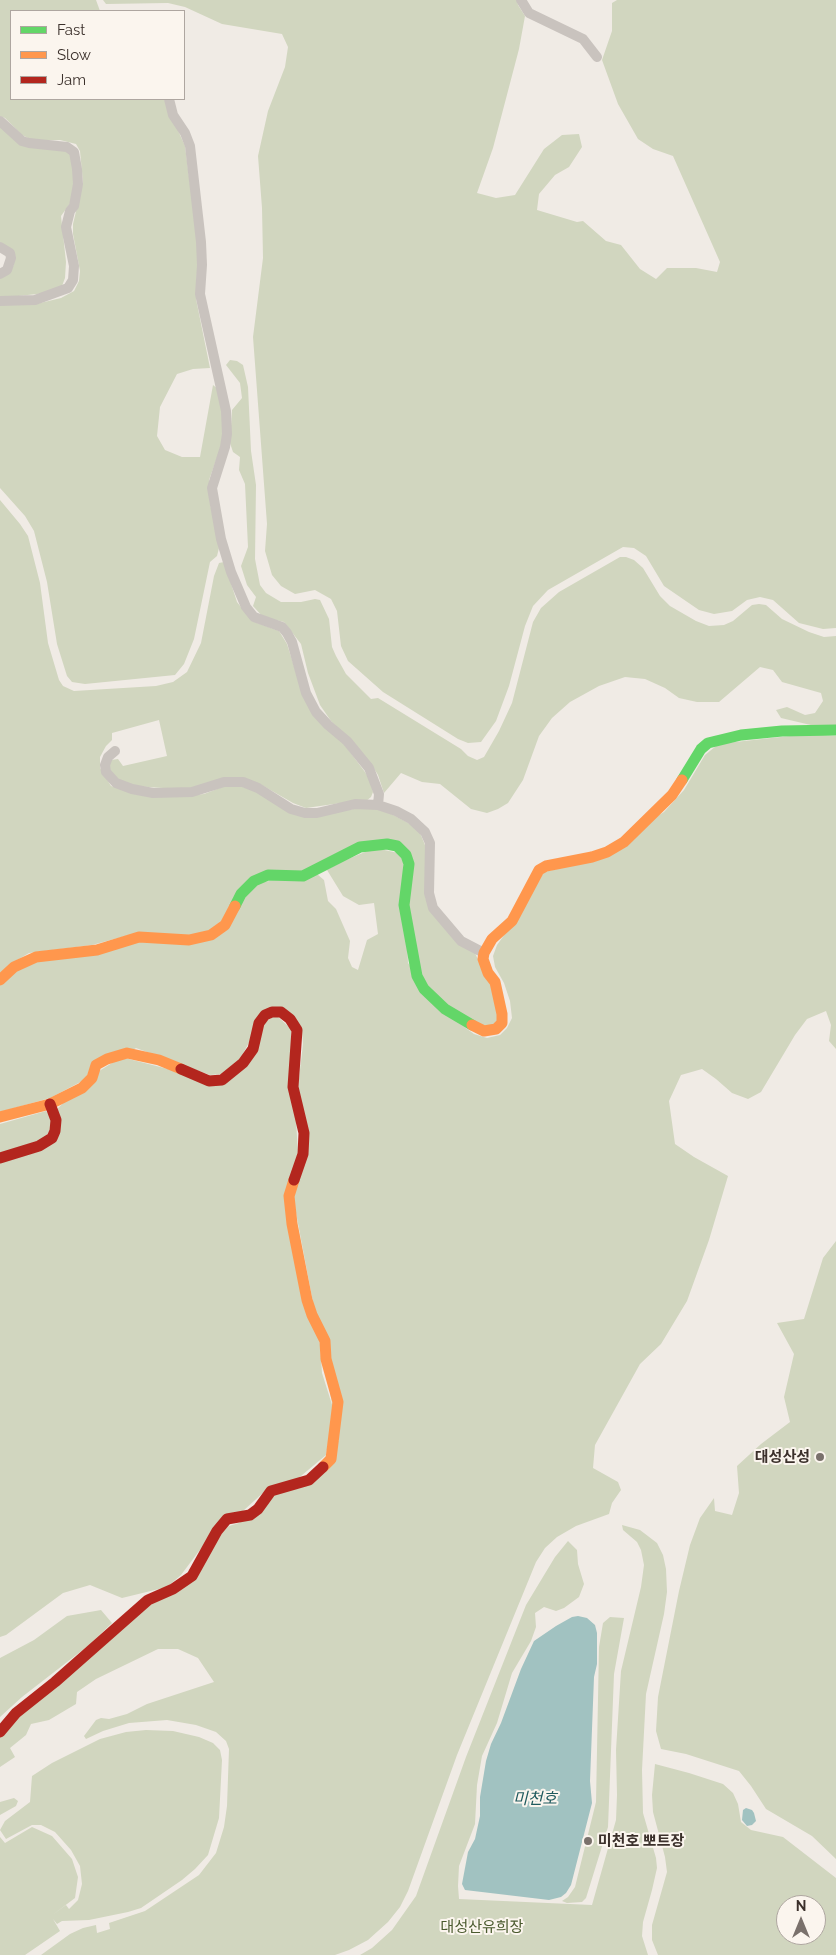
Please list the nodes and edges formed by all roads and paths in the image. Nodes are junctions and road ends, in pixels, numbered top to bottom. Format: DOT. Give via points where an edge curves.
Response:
graph roads {
  1 [pos="520,0"];
  2 [pos="597,57"];
  3 [pos="169,100"];
  4 [pos="0,121"];
  5 [pos="0,247"];
  6 [pos="0,274"];
  7 [pos="0,301"];
  8 [pos="836,730"];
  9 [pos="115,751"];
  10 [pos="378,805"];
  11 [pos="484,953"];
  12 [pos="0,980"];
  13 [pos="50,1104"];
  14 [pos="0,1117"];
  15 [pos="0,1158"];
  16 [pos="0,1732"];
  1 -- 2 [label="street" via="529,13 583,39"];
  3 -- 10 [label="street" via="173,115 190,146 201,242 200,294 226,411 225,447 212,488 221,539 246,608 254,617 282,627 287,633 306,693 316,712 347,741 369,768 379,794"];
  4 -- 7 [label="street" via="29,144 67,147 74,152 78,184 66,227 74,266 73,280 68,288 36,300"];
  5 -- 6 [label="street" via="10,253 11,258 7,270"];
  8 -- 11 [label="street" via="741,735 708,743 672,795 624,842 608,852 540,870 512,921 492,939"];
  9 -- 10 [label="street" via="108,757 106,772 116,784 132,789 192,792 224,782 243,782 305,813 355,804"];
  10 -- 11 [label="street" via="411,819 425,832 430,842 429,893 434,908 461,940"];
  11 -- 12 [label="street" via="502,1014 502,1023 496,1029 484,1031 445,1009 424,989 413,961 404,904 408,880 406,855 397,846 375,845 346,853 303,876 268,875 254,881 241,894 225,925 211,935 180,940 139,937 97,950 36,957 14,967"];
  13 -- 14 [label="street"];
  13 -- 15 [label="street" via="56,1120 52,1138 39,1146"];
  13 -- 16 [label="street" via="87,1085 96,1065 127,1053 159,1060 209,1081 222,1080 238,1068 253,1049 259,1023 265,1015 281,1012 290,1019 297,1030 293,1087 304,1133 303,1154 289,1196 292,1224 307,1300 325,1341 338,1412 332,1458 321,1469 309,1480 272,1492 250,1515 227,1519 217,1530 192,1576 148,1600 16,1713"];
}
